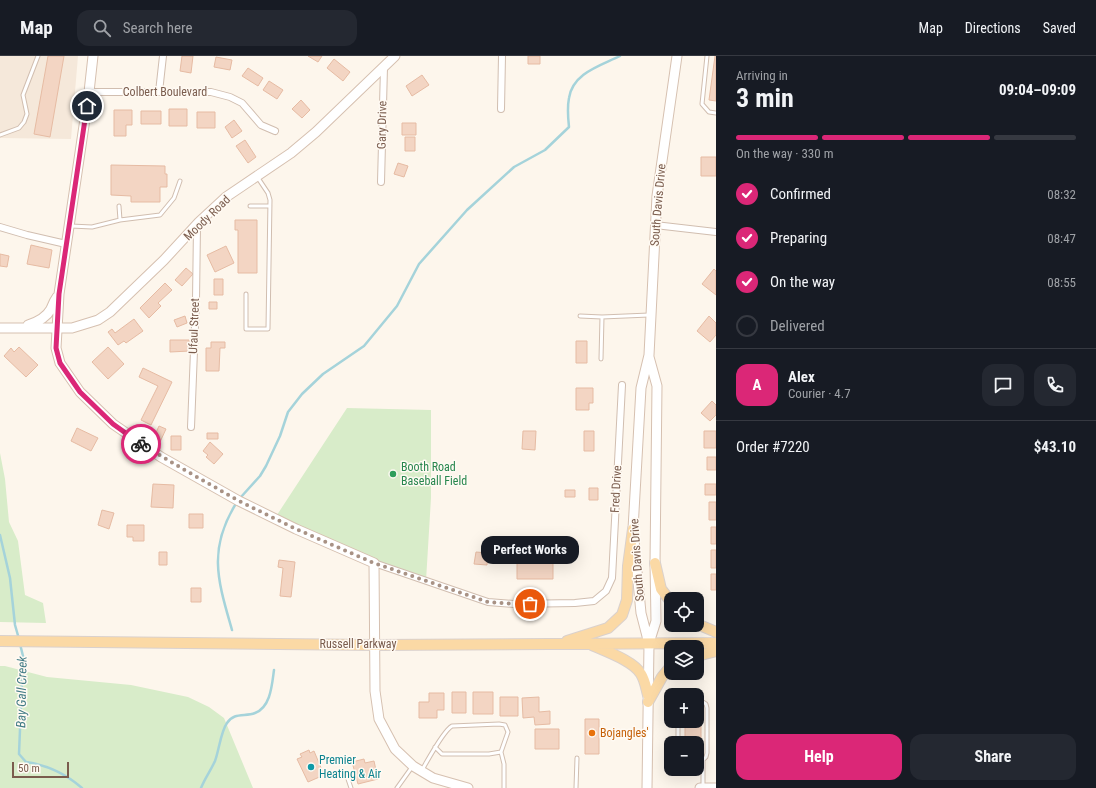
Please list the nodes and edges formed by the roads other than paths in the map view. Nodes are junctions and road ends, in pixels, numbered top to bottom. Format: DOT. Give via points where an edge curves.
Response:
graph roads {
  1 [pos="38,56"];
  2 [pos="93,56"];
  3 [pos="163,56"];
  4 [pos="395,56"];
  5 [pos="502,56"];
  6 [pos="677,56"];
  7 [pos="707,56"];
  8 [pos="384,67"];
  9 [pos="89,92"];
  10 [pos="159,92"];
  11 [pos="501,109"];
  12 [pos="716,113"];
  13 [pos="275,131"];
  14 [pos="0,135"];
  15 [pos="257,176"];
  16 [pos="180,181"];
  17 [pos="381,182"];
  18 [pos="119,206"];
  19 [pos="250,206"];
  20 [pos="270,206"];
  21 [pos="120,220"];
  22 [pos="656,225"];
  23 [pos="69,226"];
  24 [pos="197,226"];
  25 [pos="0,227"];
  26 [pos="716,232"];
  27 [pos="66,244"];
  28 [pos="59,294"];
  29 [pos="246,294"];
  30 [pos="651,315"];
  31 [pos="580,316"];
  32 [pos="602,317"];
  33 [pos="0,328"];
  34 [pos="16,328"];
  35 [pos="56,328"];
  36 [pos="649,355"];
  37 [pos="601,359"];
  38 [pos="622,385"];
  39 [pos="191,427"];
  40 [pos="632,529"];
  41 [pos="374,563"];
  42 [pos="654,563"];
  43 [pos="664,593"];
  44 [pos="704,627"];
  45 [pos="716,632"];
  46 [pos="0,641"];
  47 [pos="716,643"];
  48 [pos="556,644"];
  49 [pos="590,644"];
  50 [pos="649,644"];
  51 [pos="375,645"];
  52 [pos="716,651"];
  53 [pos="704,654"];
  54 [pos="664,675"];
  55 [pos="648,698"];
  56 [pos="704,703"];
  57 [pos="435,747"];
  58 [pos="501,752"];
  59 [pos="577,758"];
  60 [pos="704,759"];
  61 [pos="417,768"];
  62 [pos="347,776"];
  63 [pos="702,776"];
  64 [pos="351,788"];
  65 [pos="397,788"];
  66 [pos="468,788"];
  67 [pos="504,788"];
  68 [pos="576,788"];
  69 [pos="647,788"];
  70 [pos="702,788"];
  71 [pos="716,788"];
  1 -- 14 [label="lane" via="23,95 26,114 24,122 19,128"];
  2 -- 9 [label="street"];
  3 -- 10 [label="street"];
  4 -- 8 [label="street, Moody Road"];
  5 -- 11 [label="street"];
  6 -- 22 [label="street, South Davis Drive" via="657,196"];
  7 -- 12 [label="lane" via="702,104 709,112"];
  8 -- 15 [label="street, Moody Road" via="316,132"];
  8 -- 17 [label="street, Gary Drive"];
  9 -- 10 [label="street, Colbert Boulevard"];
  9 -- 23 [label="street"];
  10 -- 13 [label="street, Colbert Boulevard" via="211,92 230,97 242,103 261,124"];
  15 -- 20 [label="lane" via="268,193"];
  15 -- 24 [label="street, Moody Road" via="226,197"];
  16 -- 21 [label="lane" via="174,198 160,215"];
  18 -- 21 [label="lane"];
  19 -- 20 [label="lane"];
  20 -- 29 [label="lane" via="268,329 246,329"];
  21 -- 23 [label="lane" via="92,227"];
  22 -- 26 [label="street"];
  22 -- 30 [label="street, South Davis Drive"];
  23 -- 27 [label="street"];
  24 -- 35 [label="street, Moody Road" via="110,312 85,325"];
  24 -- 39 [label="street, Ufaul Street"];
  25 -- 27 [label="street"];
  27 -- 28 [label="street"];
  28 -- 34 [label="street" via="50,311 41,320"];
  28 -- 35 [label="street"];
  30 -- 32 [label="lane"];
  30 -- 36 [label="street, South Davis Drive"];
  31 -- 32 [label="lane"];
  32 -- 37 [label="lane"];
  33 -- 34 [label="street, Moody Road"];
  34 -- 35 [label="street, Moody Road"];
  35 -- 41 [label="street" via="56,348 60,363 80,392 113,424 161,457 239,501"];
  36 -- 40 [label="street, South Davis Drive" via="641,388"];
  36 -- 42 [label="street, South Davis Drive" via="656,386"];
  38 -- 41 [label="street, Fred Drive" via="612,578 606,591 594,601 514,604 488,602"];
  40 -- 48 [label="main road" via="628,600 622,615 608,628"];
  40 -- 50 [label="street, South Davis Drive" via="641,613"];
  41 -- 51 [label="street"];
  42 -- 43 [label="main road"];
  42 -- 50 [label="street, South Davis Drive" via="656,621"];
  44 -- 45 [label="main road"];
  46 -- 51 [label="main road, Russell Parkway"];
  47 -- 50 [label="main road, Russell Parkway"];
  48 -- 49 [label="main road, Russell Parkway"];
  48 -- 51 [label="main road, Russell Parkway"];
  49 -- 50 [label="main road, Russell Parkway"];
  49 -- 55 [label="main road" via="637,669"];
  50 -- 55 [label="street, South Davis Drive"];
  51 -- 61 [label="street" via="375,691 379,719 395,749"];
  52 -- 53 [label="main road"];
  54 -- 55 [label="main road"];
  55 -- 69 [label="street, South Davis Drive"];
  56 -- 60 [label="lane" via="707,708 707,753"];
  57 -- 58 [label="lane" via="442,754"];
  57 -- 58 [label="lane" via="452,726 499,724 505,725 508,732"];
  57 -- 61 [label="lane"];
  58 -- 67 [label="lane"];
  59 -- 68 [label="lane"];
  61 -- 65 [label="lane"];
  61 -- 66 [label="street" via="433,778"];
  62 -- 64 [label="lane"];
  63 -- 70 [label="lane"];
  70 -- 71 [label="street"];
}
